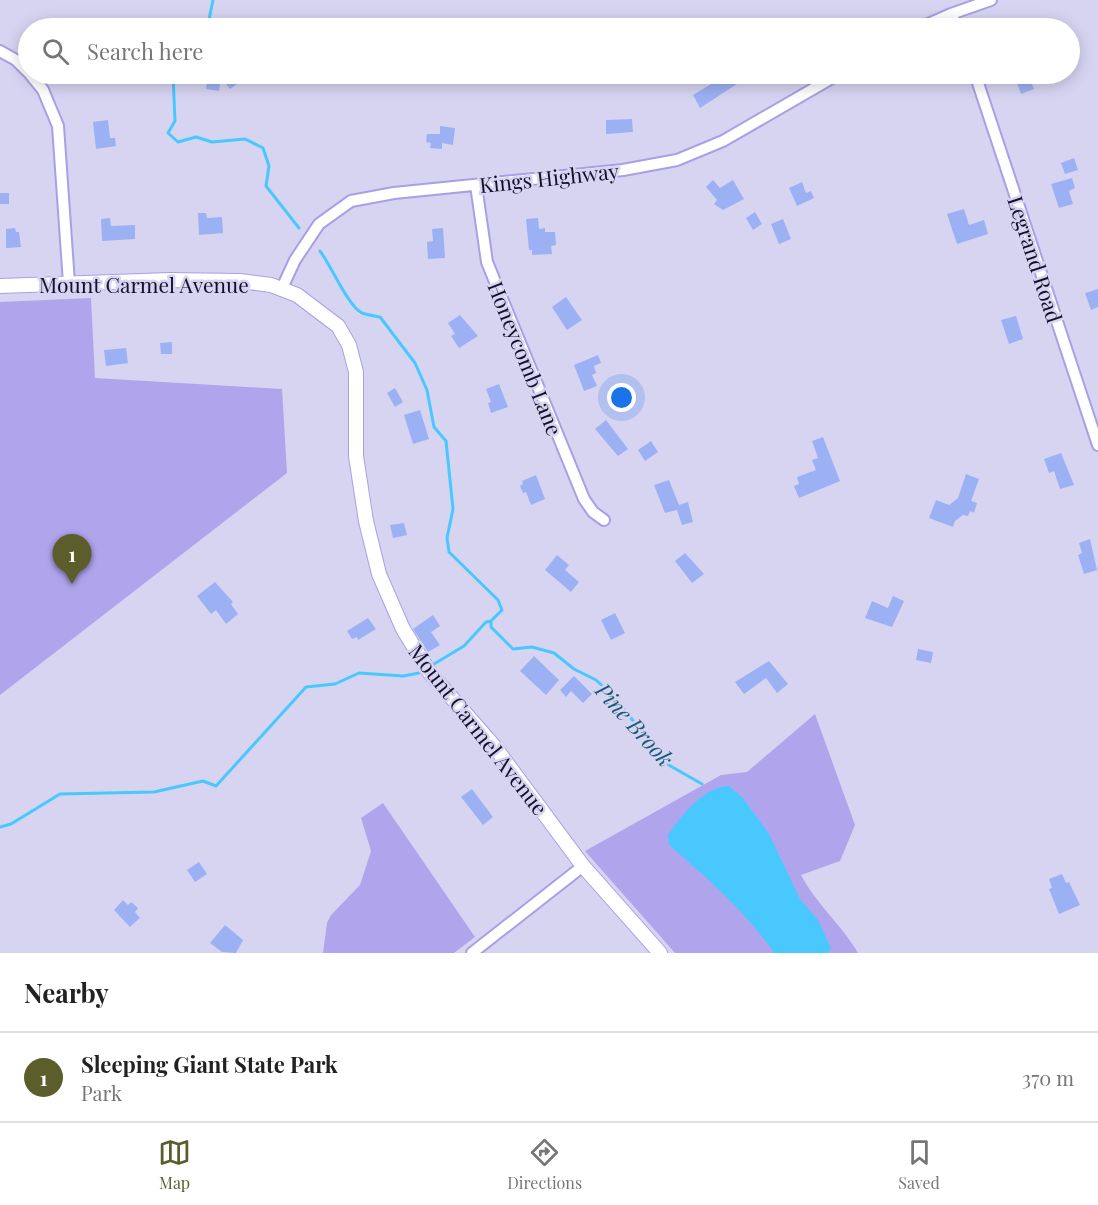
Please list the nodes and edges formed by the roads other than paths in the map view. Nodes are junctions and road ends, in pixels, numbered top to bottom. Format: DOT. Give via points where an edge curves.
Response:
graph roads {
  1 [pos="991,0"];
  2 [pos="951,14"];
  3 [pos="942,18"];
  4 [pos="953,18"];
  5 [pos="0,51"];
  6 [pos="18,62"];
  7 [pos="38,84"];
  8 [pos="822,84"];
  9 [pos="978,84"];
  10 [pos="476,185"];
  11 [pos="69,283"];
  12 [pos="0,286"];
  13 [pos="282,288"];
  14 [pos="1098,445"];
  15 [pos="604,520"];
  16 [pos="583,866"];
  17 [pos="472,953"];
  18 [pos="660,953"];
  1 -- 2 [label="street"];
  2 -- 3 [label="street"];
  2 -- 4 [label="street"];
  5 -- 6 [label="street"];
  7 -- 11 [label="street" via="58,126"];
  8 -- 10 [label="street, Kings Highway" via="723,141 677,160 623,170"];
  9 -- 14 [label="street, Legrand Road"];
  10 -- 13 [label="street, Kings Highway" via="376,195 342,205 311,234"];
  10 -- 15 [label="street, Honeycomb Lane" via="487,262 584,499"];
  11 -- 12 [label="main road, Mount Carmel Avenue"];
  11 -- 13 [label="main road, Mount Carmel Avenue" via="208,279"];
  13 -- 16 [label="main road, Mount Carmel Avenue" via="331,319 349,345 356,372 356,456 366,521 379,574 403,629 430,673 505,759"];
  16 -- 17 [label="street"];
  16 -- 18 [label="main road, Mount Carmel Avenue"];
}
